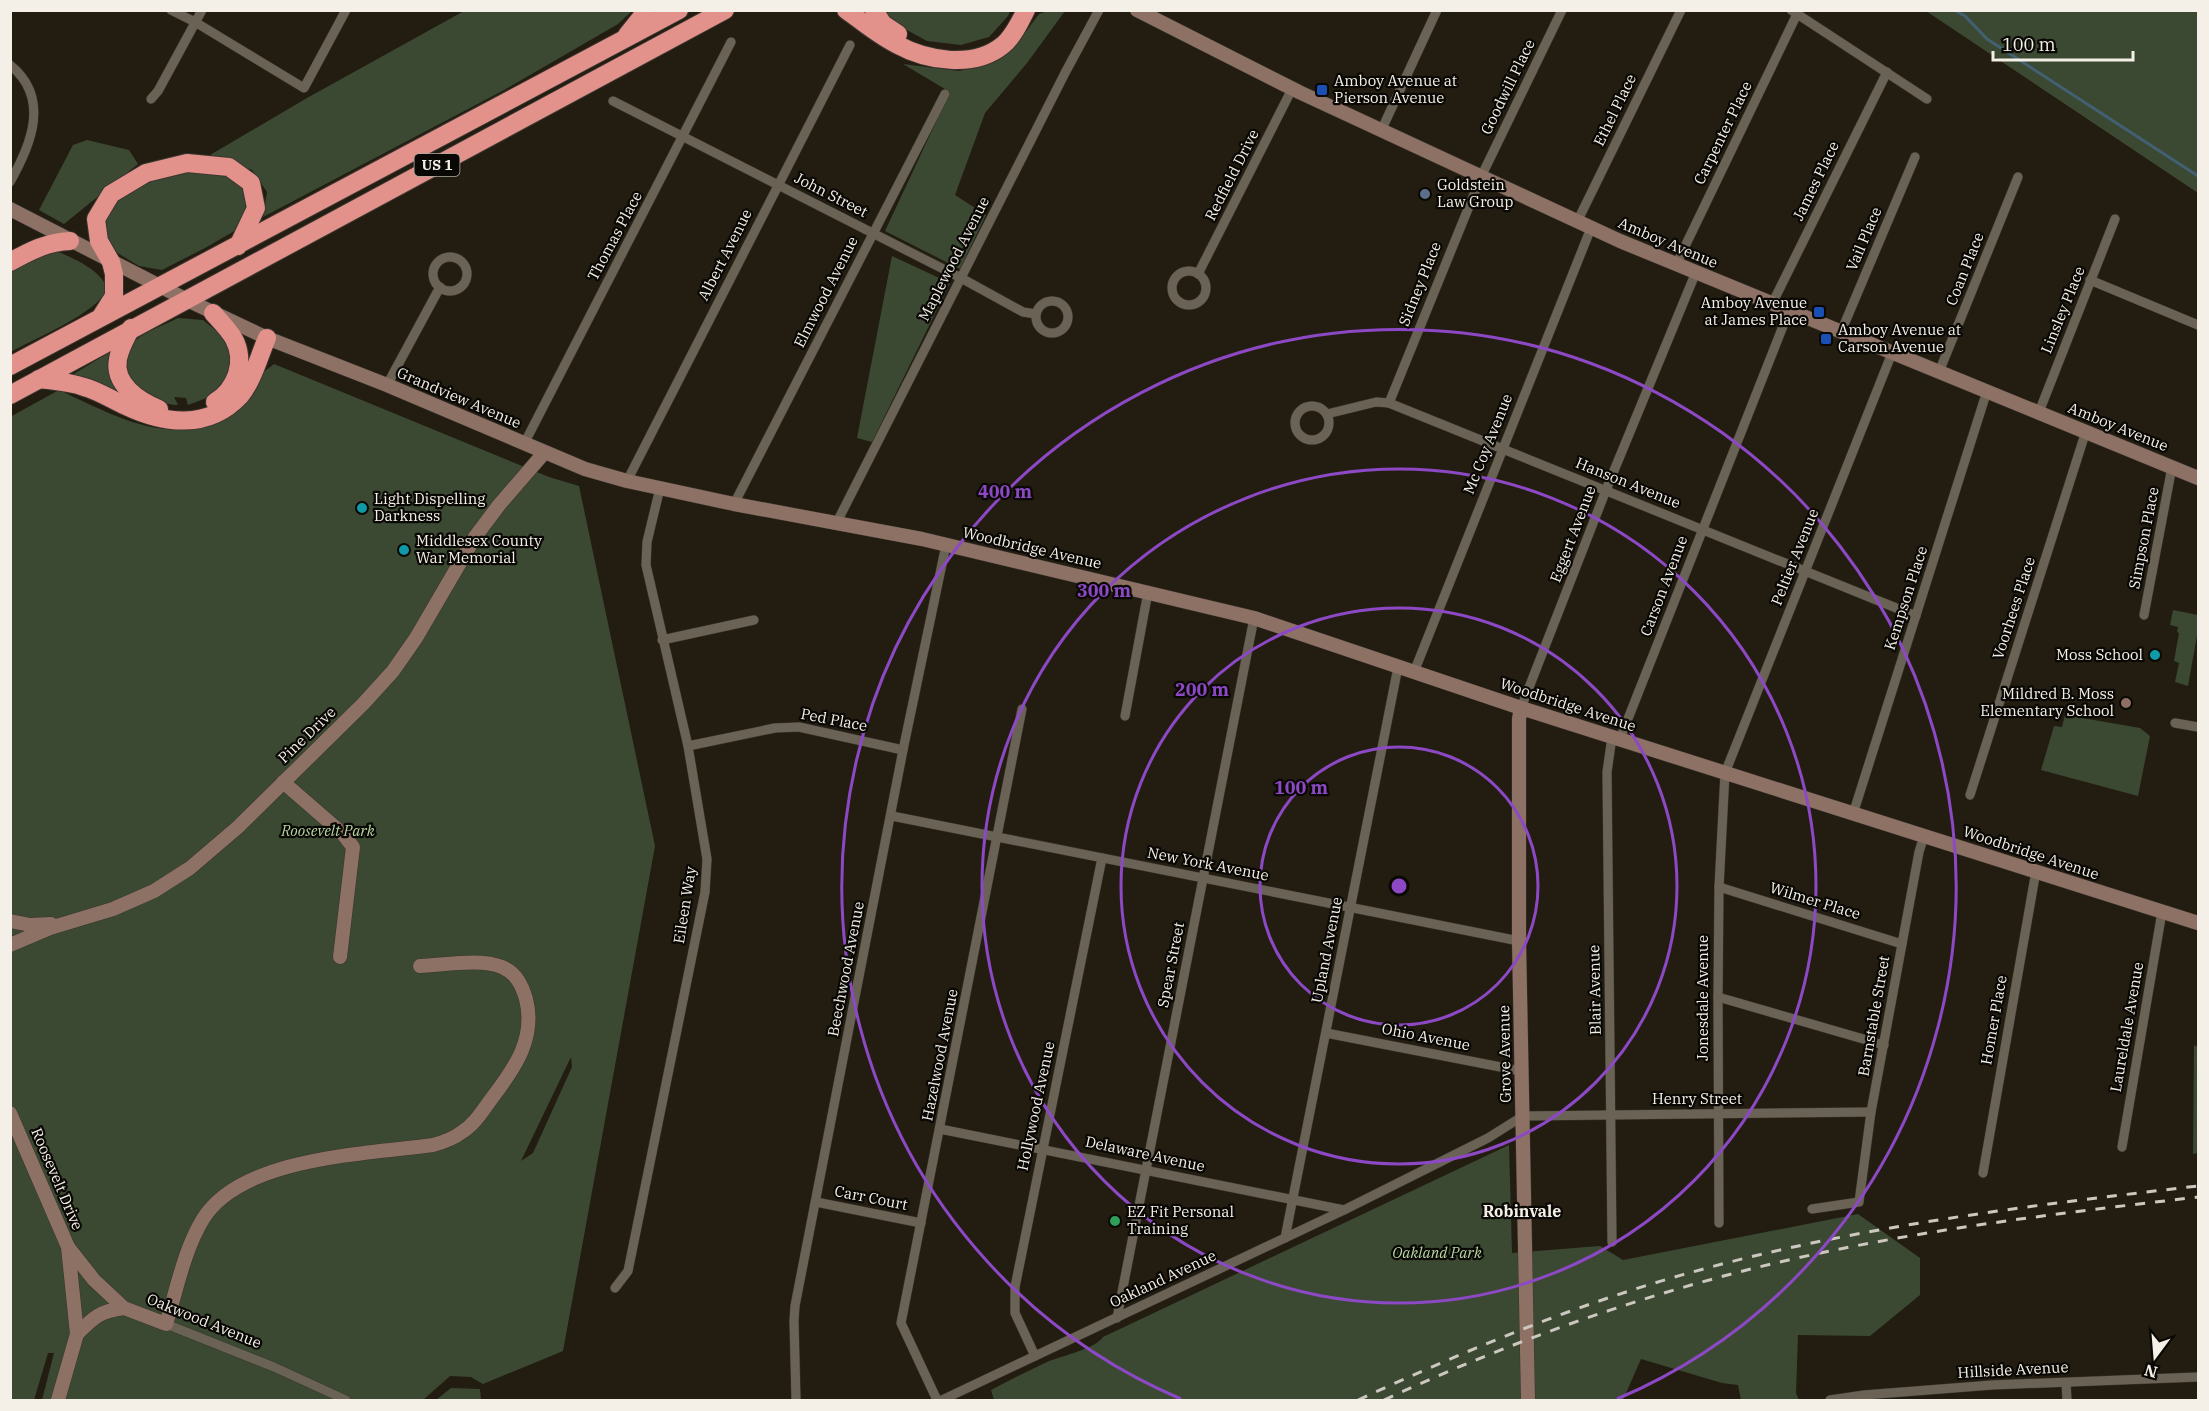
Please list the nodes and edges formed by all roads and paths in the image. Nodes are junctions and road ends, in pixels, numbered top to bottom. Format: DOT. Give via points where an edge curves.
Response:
graph roads {
  1 [pos="171,10"];
  2 [pos="202,10"];
  3 [pos="346,10"];
  4 [pos="647,10"];
  5 [pos="679,10"];
  6 [pos="724,10"];
  7 [pos="846,10"];
  8 [pos="874,10"];
  9 [pos="1100,10"];
  10 [pos="1137,10"];
  11 [pos="1437,10"];
  12 [pos="1562,10"];
  13 [pos="1681,10"];
  14 [pos="1794,12"];
  15 [pos="1023,13"];
  16 [pos="195,22"];
  17 [pos="622,40"];
  18 [pos="732,42"];
  19 [pos="850,45"];
  20 [pos="10,65"];
  21 [pos="1887,72"];
  22 [pos="1292,89"];
  23 [pos="945,94"];
  24 [pos="151,99"];
  25 [pos="1927,99"];
  26 [pos="613,101"];
  27 [pos="1381,131"];
  28 [pos="683,137"];
  29 [pos="1916,157"];
  30 [pos="1481,177"];
  31 [pos="2018,177"];
  32 [pos="10,182"];
  33 [pos="778,185"];
  34 [pos="10,209"];
  35 [pos="2115,219"];
  36 [pos="1584,225"];
  37 [pos="873,233"];
  38 [pos="70,241"];
  39 [pos="238,246"];
  40 [pos="111,261"];
  41 [pos="10,262"];
  42 [pos="1676,265"];
  43 [pos="1696,272"];
  44 [pos="1198,274"];
  45 [pos="961,278"];
  46 [pos="2090,280"];
  47 [pos="161,286"];
  48 [pos="440,287"];
  49 [pos="185,299"];
  50 [pos="1772,304"];
  51 [pos="1789,310"];
  52 [pos="213,313"];
  53 [pos="1036,314"];
  54 [pos="101,316"];
  55 [pos="2199,325"];
  56 [pos="131,328"];
  57 [pos="1841,332"];
  58 [pos="267,338"];
  59 [pos="1892,353"];
  60 [pos="10,366"];
  61 [pos="1939,372"];
  62 [pos="39,379"];
  63 [pos="387,385"];
  64 [pos="1987,391"];
  65 [pos="10,394"];
  66 [pos="1389,403"];
  67 [pos="2038,412"];
  68 [pos="1326,414"];
  69 [pos="2086,431"];
  70 [pos="524,444"];
  71 [pos="1502,449"];
  72 [pos="544,453"];
  73 [pos="2172,467"];
  74 [pos="2199,478"];
  75 [pos="627,481"];
  76 [pos="660,488"];
  77 [pos="1606,490"];
  78 [pos="734,504"];
  79 [pos="837,522"];
  80 [pos="1702,529"];
  81 [pos="922,539"];
  82 [pos="946,545"];
  83 [pos="1805,571"];
  84 [pos="1148,592"];
  85 [pos="2144,615"];
  86 [pos="1916,616"];
  87 [pos="1254,618"];
  88 [pos="754,620"];
  89 [pos="662,640"];
  90 [pos="1398,667"];
  91 [pos="1414,672"];
  92 [pos="1521,708"];
  93 [pos="1022,709"];
  94 [pos="1125,716"];
  95 [pos="2175,723"];
  96 [pos="2199,728"];
  97 [pos="1616,738"];
  98 [pos="688,746"];
  99 [pos="903,750"];
  100 [pos="1725,773"];
  101 [pos="283,782"];
  102 [pos="1970,795"];
  103 [pos="1853,814"];
  104 [pos="892,816"];
  105 [pos="1924,836"];
  106 [pos="997,839"];
  107 [pos="1102,858"];
  108 [pos="2036,872"];
  109 [pos="1203,879"];
  110 [pos="1719,887"];
  111 [pos="1350,908"];
  112 [pos="2162,912"];
  113 [pos="10,921"];
  114 [pos="68,922"];
  115 [pos="2199,923"];
  116 [pos="1519,941"];
  117 [pos="1902,944"];
  118 [pos="10,945"];
  119 [pos="340,957"];
  120 [pos="420,966"];
  121 [pos="1718,997"];
  122 [pos="1326,1033"];
  123 [pos="1884,1045"];
  124 [pos="1521,1071"];
  125 [pos="1871,1112"];
  126 [pos="10,1113"];
  127 [pos="1611,1114"];
  128 [pos="1718,1114"];
  129 [pos="1523,1116"];
  130 [pos="940,1129"];
  131 [pos="2122,1147"];
  132 [pos="1043,1149"];
  133 [pos="1146,1170"];
  134 [pos="1983,1173"];
  135 [pos="1293,1200"];
  136 [pos="816,1202"];
  137 [pos="1812,1209"];
  138 [pos="1344,1210"];
  139 [pos="921,1223"];
  140 [pos="1719,1223"];
  141 [pos="1285,1238"];
  142 [pos="1612,1242"];
  143 [pos="68,1247"];
  144 [pos="615,1288"];
  145 [pos="124,1308"];
  146 [pos="1118,1318"];
  147 [pos="166,1324"];
  148 [pos="77,1334"];
  149 [pos="1035,1356"];
  150 [pos="2199,1377"];
  151 [pos="2066,1383"];
  152 [pos="1916,1396"];
  153 [pos="58,1401"];
  154 [pos="346,1401"];
  155 [pos="796,1401"];
  156 [pos="937,1401"];
  157 [pos="942,1401"];
  158 [pos="1528,1401"];
  159 [pos="1830,1401"];
  160 [pos="2067,1401"];
  1 -- 16 [label="street"];
  2 -- 16 [label="street"];
  3 -- 16 [label="street" via="304,87"];
  4 -- 17 [label="highway"];
  5 -- 17 [label="highway, US 1"];
  6 -- 49 [label="highway, US 1"];
  7 -- 15 [label="highway" via="899,46 946,59 968,60 985,56 1003,45"];
  8 -- 15 [label="highway" via="883,24 904,38 955,51 996,38"];
  9 -- 45 [label="street, Maplewood Avenue"];
  10 -- 22 [label="street, Amboy Avenue"];
  11 -- 27 [label="street"];
  12 -- 30 [label="street, Goodwill Place"];
  13 -- 36 [label="street, Ethel Place"];
  14 -- 21 [label="street"];
  14 -- 42 [label="street, Carpenter Place"];
  16 -- 24 [label="street"];
  17 -- 39 [label="highway, US 1"];
  18 -- 28 [label="street, Thomas Place"];
  19 -- 33 [label="street, Albert Avenue"];
  20 -- 32 [label="street" via="26,83 35,113 24,157"];
  21 -- 25 [label="street"];
  21 -- 50 [label="street, James Place"];
  22 -- 27 [label="street, Amboy Avenue"];
  22 -- 44 [label="street, Redfield Drive"];
  23 -- 37 [label="street, Elmwood Avenue"];
  26 -- 28 [label="street, John Street"];
  27 -- 30 [label="street, Amboy Avenue"];
  28 -- 33 [label="street, John Street"];
  28 -- 70 [label="street, Thomas Place"];
  29 -- 57 [label="street, Vail Place"];
  30 -- 36 [label="street, Amboy Avenue"];
  30 -- 66 [label="street, Sidney Place"];
  31 -- 61 [label="street, Coan Place"];
  33 -- 37 [label="street, John Street"];
  33 -- 75 [label="street, Albert Avenue"];
  34 -- 38 [label="street, Grandview Avenue"];
  35 -- 46 [label="street, Linsley Place"];
  36 -- 42 [label="street, Amboy Avenue"];
  36 -- 71 [label="street, Mc Coy Avenue"];
  37 -- 45 [label="street, John Street"];
  37 -- 78 [label="street, Elmwood Avenue"];
  38 -- 40 [label="street, Grandview Avenue"];
  38 -- 41 [label="highway" via="37,248"];
  39 -- 40 [label="highway" via="256,208 251,183 229,167 187,163 146,173 111,194 96,219 99,241"];
  39 -- 47 [label="highway, US 1"];
  40 -- 47 [label="street, Grandview Avenue"];
  40 -- 54 [label="highway" via="114,296"];
  42 -- 43 [label="street, Amboy Avenue"];
  43 -- 50 [label="street, Amboy Avenue"];
  43 -- 77 [label="street, Eggert Avenue"];
  45 -- 53 [label="street, John Street" via="1023,312"];
  45 -- 79 [label="street, Maplewood Avenue"];
  46 -- 55 [label="street"];
  46 -- 67 [label="street, Linsley Place"];
  47 -- 49 [label="street, Grandview Avenue"];
  47 -- 54 [label="highway, US 1"];
  48 -- 63 [label="street"];
  49 -- 52 [label="street, Grandview Avenue"];
  49 -- 56 [label="highway, US 1"];
  50 -- 51 [label="street, Amboy Avenue"];
  51 -- 57 [label="street, Amboy Avenue"];
  51 -- 80 [label="street, Carson Avenue"];
  52 -- 56 [label="highway" via="234,339 238,350 237,377 222,398 194,410 160,410 147,405 125,386 117,367"];
  52 -- 58 [label="street, Grandview Avenue"];
  54 -- 60 [label="highway, US 1"];
  56 -- 62 [label="highway, US 1"];
  57 -- 59 [label="street, Amboy Avenue"];
  58 -- 62 [label="highway" via="240,396 217,413 197,421 172,422 146,415 85,387"];
  58 -- 63 [label="street, Grandview Avenue"];
  59 -- 61 [label="street, Amboy Avenue"];
  59 -- 83 [label="street, Peltier Avenue"];
  61 -- 64 [label="street, Amboy Avenue"];
  62 -- 65 [label="highway, US 1"];
  63 -- 70 [label="street, Grandview Avenue"];
  64 -- 67 [label="street, Amboy Avenue"];
  64 -- 86 [label="street, Kempson Place"];
  66 -- 68 [label="street, Hanson Avenue" via="1376,402"];
  66 -- 71 [label="street, Hanson Avenue"];
  67 -- 69 [label="street, Amboy Avenue"];
  69 -- 73 [label="street, Amboy Avenue"];
  69 -- 102 [label="street, Voorhees Place"];
  70 -- 72 [label="street, Grandview Avenue"];
  71 -- 77 [label="street, Hanson Avenue"];
  71 -- 91 [label="street, Mc Coy Avenue"];
  72 -- 75 [label="street, Grandview Avenue"];
  72 -- 101 [label="street, Pine Drive" via="481,529 393,671"];
  73 -- 74 [label="street, Amboy Avenue"];
  73 -- 85 [label="street, Simpson Place"];
  75 -- 76 [label="street, Grandview Avenue"];
  76 -- 78 [label="street, Grandview Avenue"];
  76 -- 89 [label="street, Eileen Way" via="647,542 646,565"];
  77 -- 80 [label="street, Hanson Avenue"];
  77 -- 92 [label="street, Eggert Avenue"];
  78 -- 79 [label="street, Grandview Avenue"];
  79 -- 81 [label="street, Grandview Avenue"];
  80 -- 83 [label="street, Hanson Avenue"];
  80 -- 97 [label="street, Carson Avenue"];
  81 -- 82 [label="street, Woodbridge Avenue"];
  82 -- 84 [label="street, Woodbridge Avenue"];
  82 -- 99 [label="street, Beechwood Avenue"];
  83 -- 86 [label="street, Hanson Avenue"];
  83 -- 100 [label="street, Peltier Avenue"];
  84 -- 87 [label="street, Woodbridge Avenue"];
  84 -- 94 [label="street"];
  86 -- 103 [label="street, Kempson Place"];
  87 -- 90 [label="street, Woodbridge Avenue"];
  87 -- 109 [label="street, Spear Street"];
  88 -- 89 [label="street"];
  89 -- 98 [label="street, Eileen Way"];
  90 -- 91 [label="street, Woodbridge Avenue"];
  90 -- 111 [label="street, Upland Avenue"];
  91 -- 92 [label="street, Woodbridge Avenue"];
  92 -- 97 [label="street, Woodbridge Avenue"];
  92 -- 116 [label="street, Grove Avenue"];
  93 -- 106 [label="street, Hazelwood Avenue"];
  95 -- 96 [label="street"];
  97 -- 100 [label="street, Woodbridge Avenue"];
  97 -- 127 [label="street, Blair Avenue" via="1607,772"];
  98 -- 99 [label="street, Ped Place" via="775,728 799,727"];
  98 -- 144 [label="street, Eileen Way" via="707,859 705,892 628,1271"];
  99 -- 104 [label="street, Beechwood Avenue"];
  100 -- 103 [label="street, Woodbridge Avenue"];
  100 -- 110 [label="street, Jonesdale Avenue"];
  101 -- 114 [label="street, Pine Drive" via="224,840 172,880 134,901"];
  101 -- 119 [label="street" via="353,847"];
  103 -- 105 [label="street, Woodbridge Avenue"];
  104 -- 106 [label="street, New York Avenue"];
  104 -- 136 [label="street, Beechwood Avenue"];
  105 -- 108 [label="street, Woodbridge Avenue"];
  105 -- 117 [label="street, Barnstable Street"];
  106 -- 107 [label="street, New York Avenue"];
  106 -- 130 [label="street, Hazelwood Avenue"];
  107 -- 109 [label="street, New York Avenue"];
  107 -- 132 [label="street, Hollywood Avenue"];
  108 -- 112 [label="street, Woodbridge Avenue"];
  108 -- 134 [label="street, Homer Place"];
  109 -- 111 [label="street, New York Avenue"];
  109 -- 133 [label="street, Spear Street"];
  110 -- 117 [label="street, Wilmer Place"];
  110 -- 121 [label="street, Jonesdale Avenue"];
  111 -- 116 [label="street, New York Avenue"];
  111 -- 122 [label="street, Upland Avenue"];
  112 -- 115 [label="street, Woodbridge Avenue"];
  112 -- 131 [label="street, Laureldale Avenue"];
  113 -- 114 [label="street" via="44,925"];
  114 -- 118 [label="street, Pine Drive"];
  116 -- 124 [label="street, Grove Avenue"];
  117 -- 123 [label="street, Barnstable Street"];
  120 -- 147 [label="street" via="495,965 513,973 524,990 528,1032 525,1047 509,1076 465,1131 449,1140 287,1167 225,1195 195,1234"];
  121 -- 123 [label="street"];
  121 -- 128 [label="street, Jonesdale Avenue"];
  122 -- 124 [label="street, Ohio Avenue"];
  122 -- 135 [label="street, Upland Avenue"];
  123 -- 125 [label="street, Barnstable Street"];
  124 -- 129 [label="street, Grove Avenue"];
  125 -- 128 [label="street, Henry Street"];
  125 -- 137 [label="street, Barnstable Street" via="1859,1202"];
  126 -- 143 [label="street, Roosevelt Drive"];
  127 -- 128 [label="street, Henry Street"];
  127 -- 129 [label="street, Henry Street"];
  127 -- 142 [label="street, Blair Avenue"];
  128 -- 140 [label="street, Jonesdale Avenue"];
  129 -- 138 [label="street, Oakland Avenue" via="1488,1138"];
  129 -- 158 [label="street, Grove Avenue"];
  130 -- 132 [label="street, Delaware Avenue"];
  130 -- 139 [label="street, Hazelwood Avenue"];
  132 -- 133 [label="street, Delaware Avenue"];
  132 -- 149 [label="street, Hollywood Avenue" via="1014,1300 1019,1324"];
  133 -- 135 [label="street, Delaware Avenue"];
  133 -- 146 [label="street, Spear Street"];
  135 -- 138 [label="street, Delaware Avenue"];
  135 -- 141 [label="street, Upland Avenue"];
  136 -- 139 [label="street, Carr Court"];
  136 -- 155 [label="street, Beechwood Avenue" via="794,1321"];
  138 -- 141 [label="street, Oakland Avenue"];
  139 -- 156 [label="street, Hazelwood Avenue" via="901,1323"];
  141 -- 146 [label="street, Oakland Avenue"];
  143 -- 145 [label="street, Oakwood Avenue" via="94,1280"];
  143 -- 148 [label="street, Roosevelt Drive"];
  145 -- 147 [label="street, Oakwood Avenue"];
  145 -- 148 [label="street" via="99,1314"];
  146 -- 149 [label="street, Oakland Avenue"];
  147 -- 154 [label="street, Oakwood Avenue"];
  148 -- 153 [label="street, Roosevelt Drive"];
  149 -- 157 [label="street, Oakland Avenue"];
  150 -- 151 [label="street, Hillside Avenue"];
  151 -- 152 [label="street, Hillside Avenue" via="1992,1385"];
  151 -- 160 [label="street"];
  152 -- 159 [label="street, Hillside Avenue" via="1846,1397"];
}
